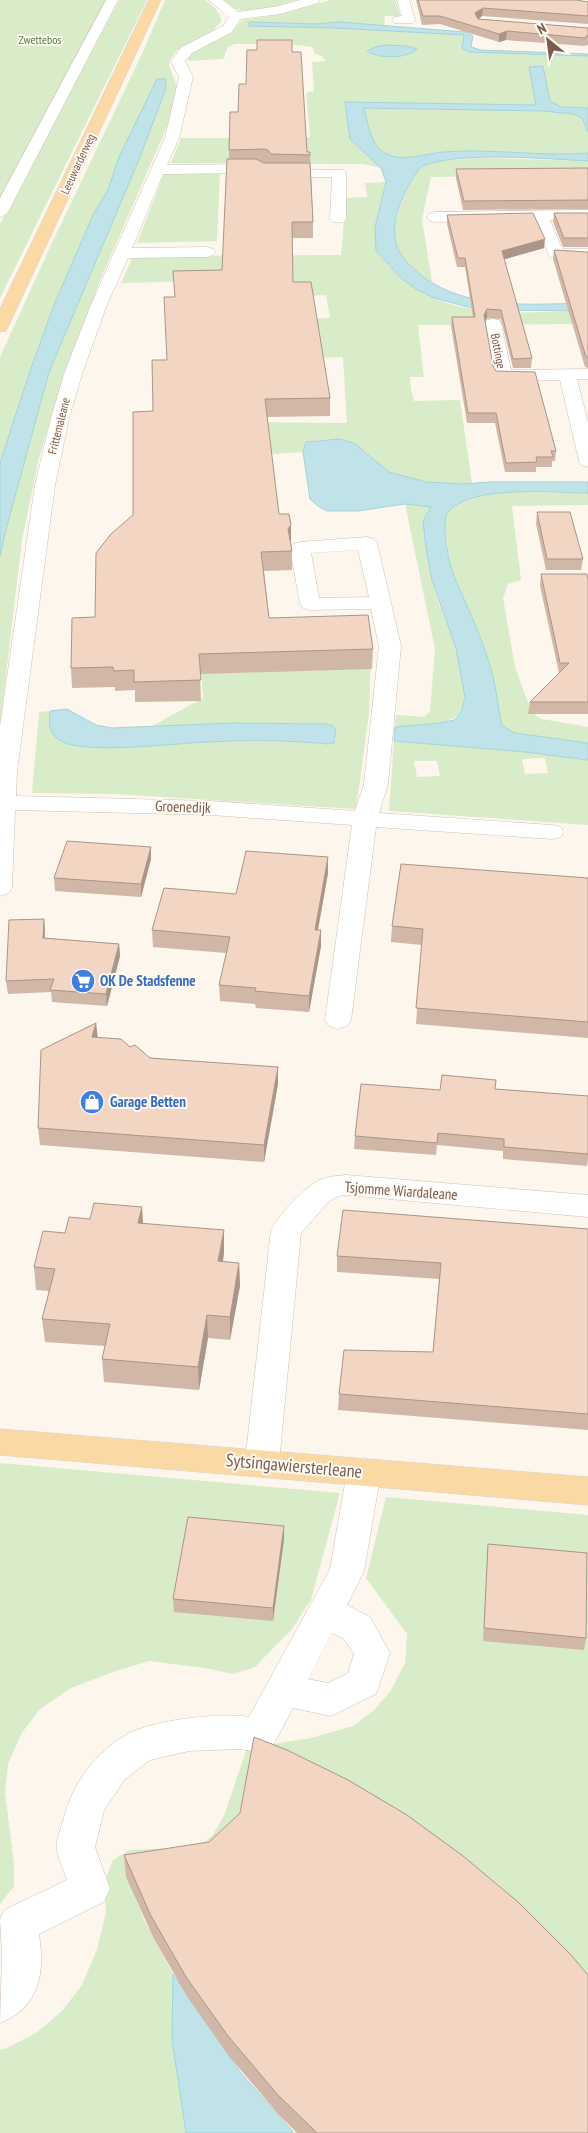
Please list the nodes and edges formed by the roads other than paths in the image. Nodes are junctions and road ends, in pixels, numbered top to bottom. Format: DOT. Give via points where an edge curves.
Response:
graph roads {
  1 [pos="112,0"];
  2 [pos="155,0"];
  3 [pos="215,0"];
  4 [pos="314,0"];
  5 [pos="402,0"];
  6 [pos="236,16"];
  7 [pos="398,20"];
  8 [pos="158,170"];
  9 [pos="0,212"];
  10 [pos="588,215"];
  11 [pos="540,216"];
  12 [pos="434,217"];
  13 [pos="338,219"];
  14 [pos="207,252"];
  15 [pos="121,253"];
  16 [pos="588,254"];
  17 [pos="493,324"];
  18 [pos="0,327"];
  19 [pos="567,374"];
  20 [pos="588,374"];
  21 [pos="585,431"];
  22 [pos="588,461"];
  23 [pos="380,603"];
  24 [pos="2,803"];
  25 [pos="365,818"];
  26 [pos="552,832"];
  27 [pos="0,888"];
  28 [pos="338,1020"];
  29 [pos="588,1206"];
  30 [pos="0,1442"];
  31 [pos="262,1463"];
  32 [pos="364,1472"];
  33 [pos="588,1491"];
  34 [pos="326,1612"];
  35 [pos="284,1690"];
  36 [pos="9,1929"];
  37 [pos="0,2003"];
  1 -- 9 [label="street"];
  2 -- 18 [label="main road, Leeuwarderweg"];
  3 -- 6 [label="street"];
  4 -- 6 [label="street" via="280,10"];
  5 -- 7 [label="street" via="409,20"];
  6 -- 8 [label="street, Frittemaleane" via="228,29 187,50 178,61 186,77 172,138"];
  8 -- 13 [label="street" via="263,168 264,173 339,173"];
  8 -- 15 [label="street, Frittemaleane"];
  10 -- 11 [label="street"];
  11 -- 12 [label="street"];
  11 -- 16 [label="street" via="556,254"];
  14 -- 15 [label="street"];
  15 -- 24 [label="street, Frittemaleane" via="73,374 58,427 44,494"];
  17 -- 19 [label="street, Bottinge" via="503,375"];
  19 -- 20 [label="street, Bottinge"];
  19 -- 21 [label="street"];
  21 -- 22 [label="street"];
  23 -- 25 [label="street" via="390,646 376,784"];
  24 -- 25 [label="street, Groenedijk" via="211,808"];
  24 -- 27 [label="street, Frittemaleane"];
  25 -- 26 [label="street, Groenedijk"];
  25 -- 28 [label="street"];
  29 -- 31 [label="street, Tsjomme Wiardaleane" via="346,1185 331,1187 318,1195 286,1230"];
  30 -- 31 [label="main road, Sytsingawiersterleane"];
  31 -- 32 [label="main road, Sytsingawiersterleane"];
  32 -- 33 [label="main road, Sytsingawiersterleane"];
  32 -- 34 [label="street" via="347,1571"];
  34 -- 35 [label="street"];
  34 -- 35 [label="street" via="357,1628 372,1653 363,1683 331,1700"];
  35 -- 36 [label="street" via="259,1735 240,1732 189,1734 140,1746 112,1767 86,1803 76,1847 90,1889"];
  36 -- 37 [label="street" via="22,1953 20,1980"];
}
